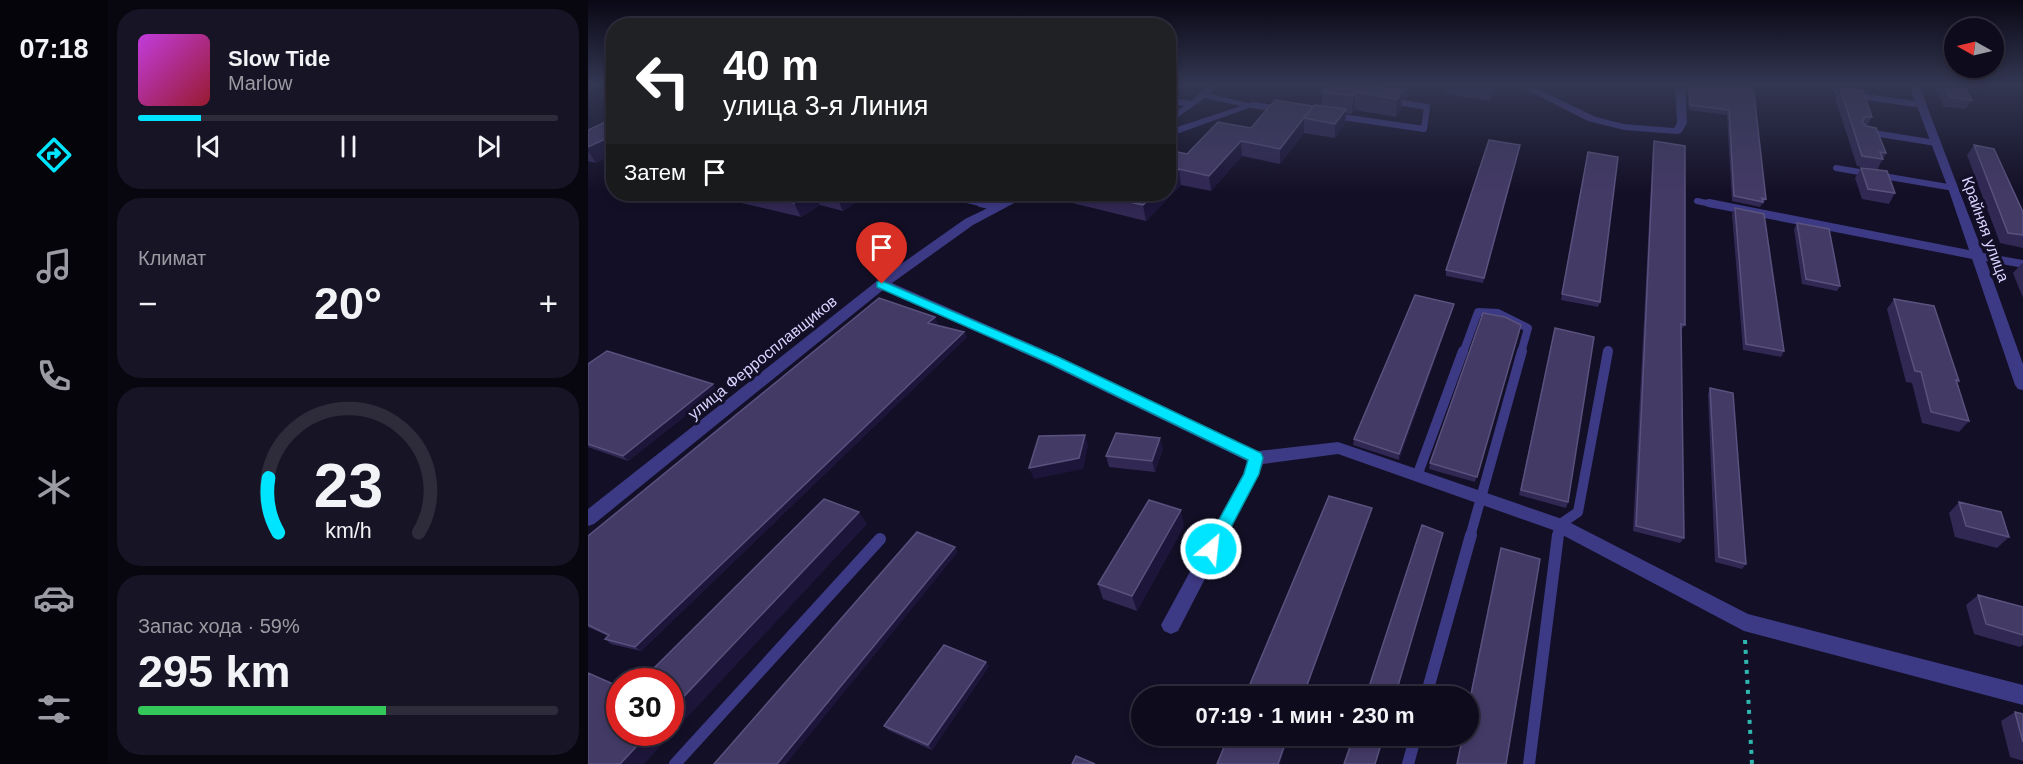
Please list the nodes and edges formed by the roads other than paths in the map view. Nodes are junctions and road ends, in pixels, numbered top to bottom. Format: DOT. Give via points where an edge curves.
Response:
graph roads {
  1 [pos="1207,121"];
  2 [pos="1365,121"];
  3 [pos="1425,121"];
  4 [pos="1599,121"];
  5 [pos="1682,121"];
  6 [pos="1928,121"];
  7 [pos="1176,131"];
  8 [pos="1862,131"];
  9 [pos="1936,143"];
  10 [pos="1836,168"];
  11 [pos="1954,188"];
  12 [pos="972,201"];
  13 [pos="1010,201"];
  14 [pos="1697,201"];
  15 [pos="997,207"];
  16 [pos="1978,256"];
  17 [pos="2023,264"];
  18 [pos="882,284"];
  19 [pos="1608,351"];
  20 [pos="2023,385"];
  21 [pos="1256,458"];
  22 [pos="1417,476"];
  23 [pos="1480,498"];
  24 [pos="588,519"];
  25 [pos="1559,525"];
  26 [pos="880,539"];
  27 [pos="1171,625"];
  28 [pos="1429,686"];
  29 [pos="2023,694"];
  30 [pos="1413,746"];
  31 [pos="675,764"];
  32 [pos="1408,764"];
  33 [pos="1529,764"];
  1 -- 7 [label="street"];
  2 -- 3 [label="lane" via="1424,129"];
  4 -- 5 [label="street" via="1677,131"];
  6 -- 9 [label="street, Крайняя улица"];
  8 -- 9 [label="lane"];
  9 -- 11 [label="street, Крайняя улица"];
  10 -- 11 [label="lane"];
  11 -- 16 [label="street, Крайняя улица"];
  12 -- 15 [label="lane"];
  13 -- 15 [label="street, улица Ферросплавщиков"];
  14 -- 16 [label="lane"];
  15 -- 18 [label="street, улица Ферросплавщиков" via="969,222"];
  16 -- 17 [label="street"];
  16 -- 20 [label="street, Крайняя улица"];
  18 -- 21 [label="street" via="1053,360"];
  18 -- 24 [label="street, улица Ферросплавщиков"];
  19 -- 25 [label="lane" via="1578,512"];
  21 -- 22 [label="street" via="1338,448"];
  21 -- 27 [label="street"];
  22 -- 23 [label="street"];
  22 -- 23 [label="lane" via="1478,312 1498,313 1528,328"];
  23 -- 25 [label="street"];
  23 -- 28 [label="lane"];
  25 -- 29 [label="street" via="1744,622"];
  25 -- 33 [label="lane"];
  26 -- 31 [label="lane"];
  30 -- 32 [label="lane"];
}
